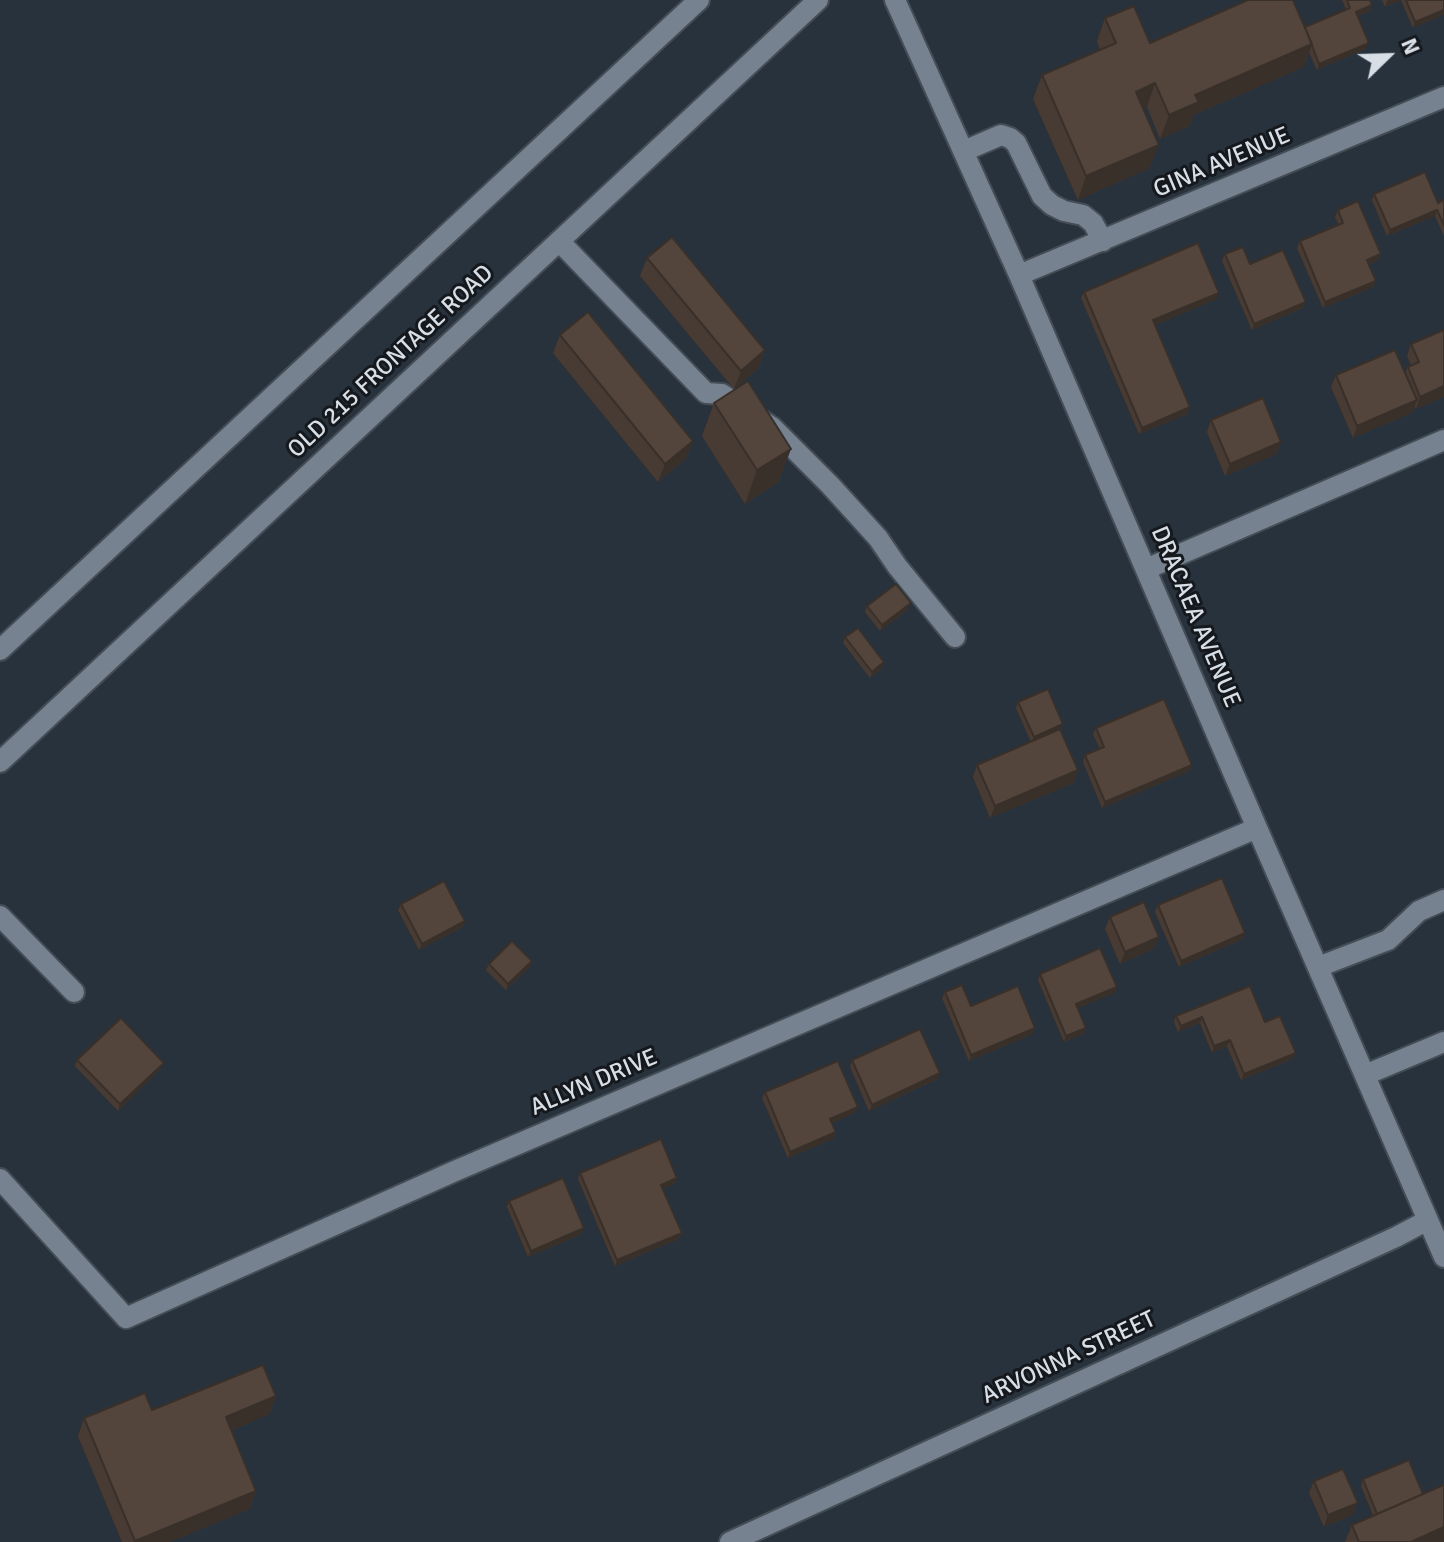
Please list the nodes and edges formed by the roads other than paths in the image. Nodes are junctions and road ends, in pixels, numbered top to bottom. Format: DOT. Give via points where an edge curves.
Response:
graph roads {
  1 [pos="699,0"];
  2 [pos="818,0"];
  3 [pos="900,2"];
  4 [pos="1444,97"];
  5 [pos="964,151"];
  6 [pos="559,241"];
  7 [pos="1103,241"];
  8 [pos="1019,275"];
  9 [pos="1444,440"];
  10 [pos="1146,569"];
  11 [pos="955,637"];
  12 [pos="0,650"];
  13 [pos="0,762"];
  14 [pos="1257,828"];
  15 [pos="1444,900"];
  16 [pos="0,916"];
  17 [pos="1318,967"];
  18 [pos="74,992"];
  19 [pos="1444,1042"];
  20 [pos="1365,1075"];
  21 [pos="0,1179"];
  22 [pos="1428,1220"];
  23 [pos="1444,1257"];
  24 [pos="730,1542"];
  1 -- 12 [label="street"];
  2 -- 6 [label="street, OLD 215 FRONTAGE ROAD"];
  3 -- 5 [label="street, DRACAEA AVENUE"];
  4 -- 7 [label="street, GINA AVENUE"];
  5 -- 7 [label="street" via="1001,135 1010,138 1042,196 1064,211 1083,215"];
  5 -- 8 [label="street, DRACAEA AVENUE"];
  6 -- 11 [label="street" via="706,393 722,394 772,427 878,538"];
  6 -- 13 [label="street, OLD 215 FRONTAGE ROAD"];
  7 -- 8 [label="street, GINA AVENUE"];
  8 -- 10 [label="street, DRACAEA AVENUE"];
  9 -- 10 [label="street"];
  10 -- 14 [label="street, DRACAEA AVENUE"];
  14 -- 17 [label="street, DRACAEA AVENUE"];
  14 -- 21 [label="street, ALLYN DRIVE" via="455,1171 126,1318"];
  15 -- 17 [label="street" via="1419,911 1388,940"];
  16 -- 18 [label="street"];
  17 -- 20 [label="street, DRACAEA AVENUE"];
  19 -- 20 [label="street"];
  20 -- 22 [label="street, DRACAEA AVENUE"];
  22 -- 23 [label="street, DRACAEA AVENUE"];
  22 -- 24 [label="street, ARVONNA STREET"];
}
